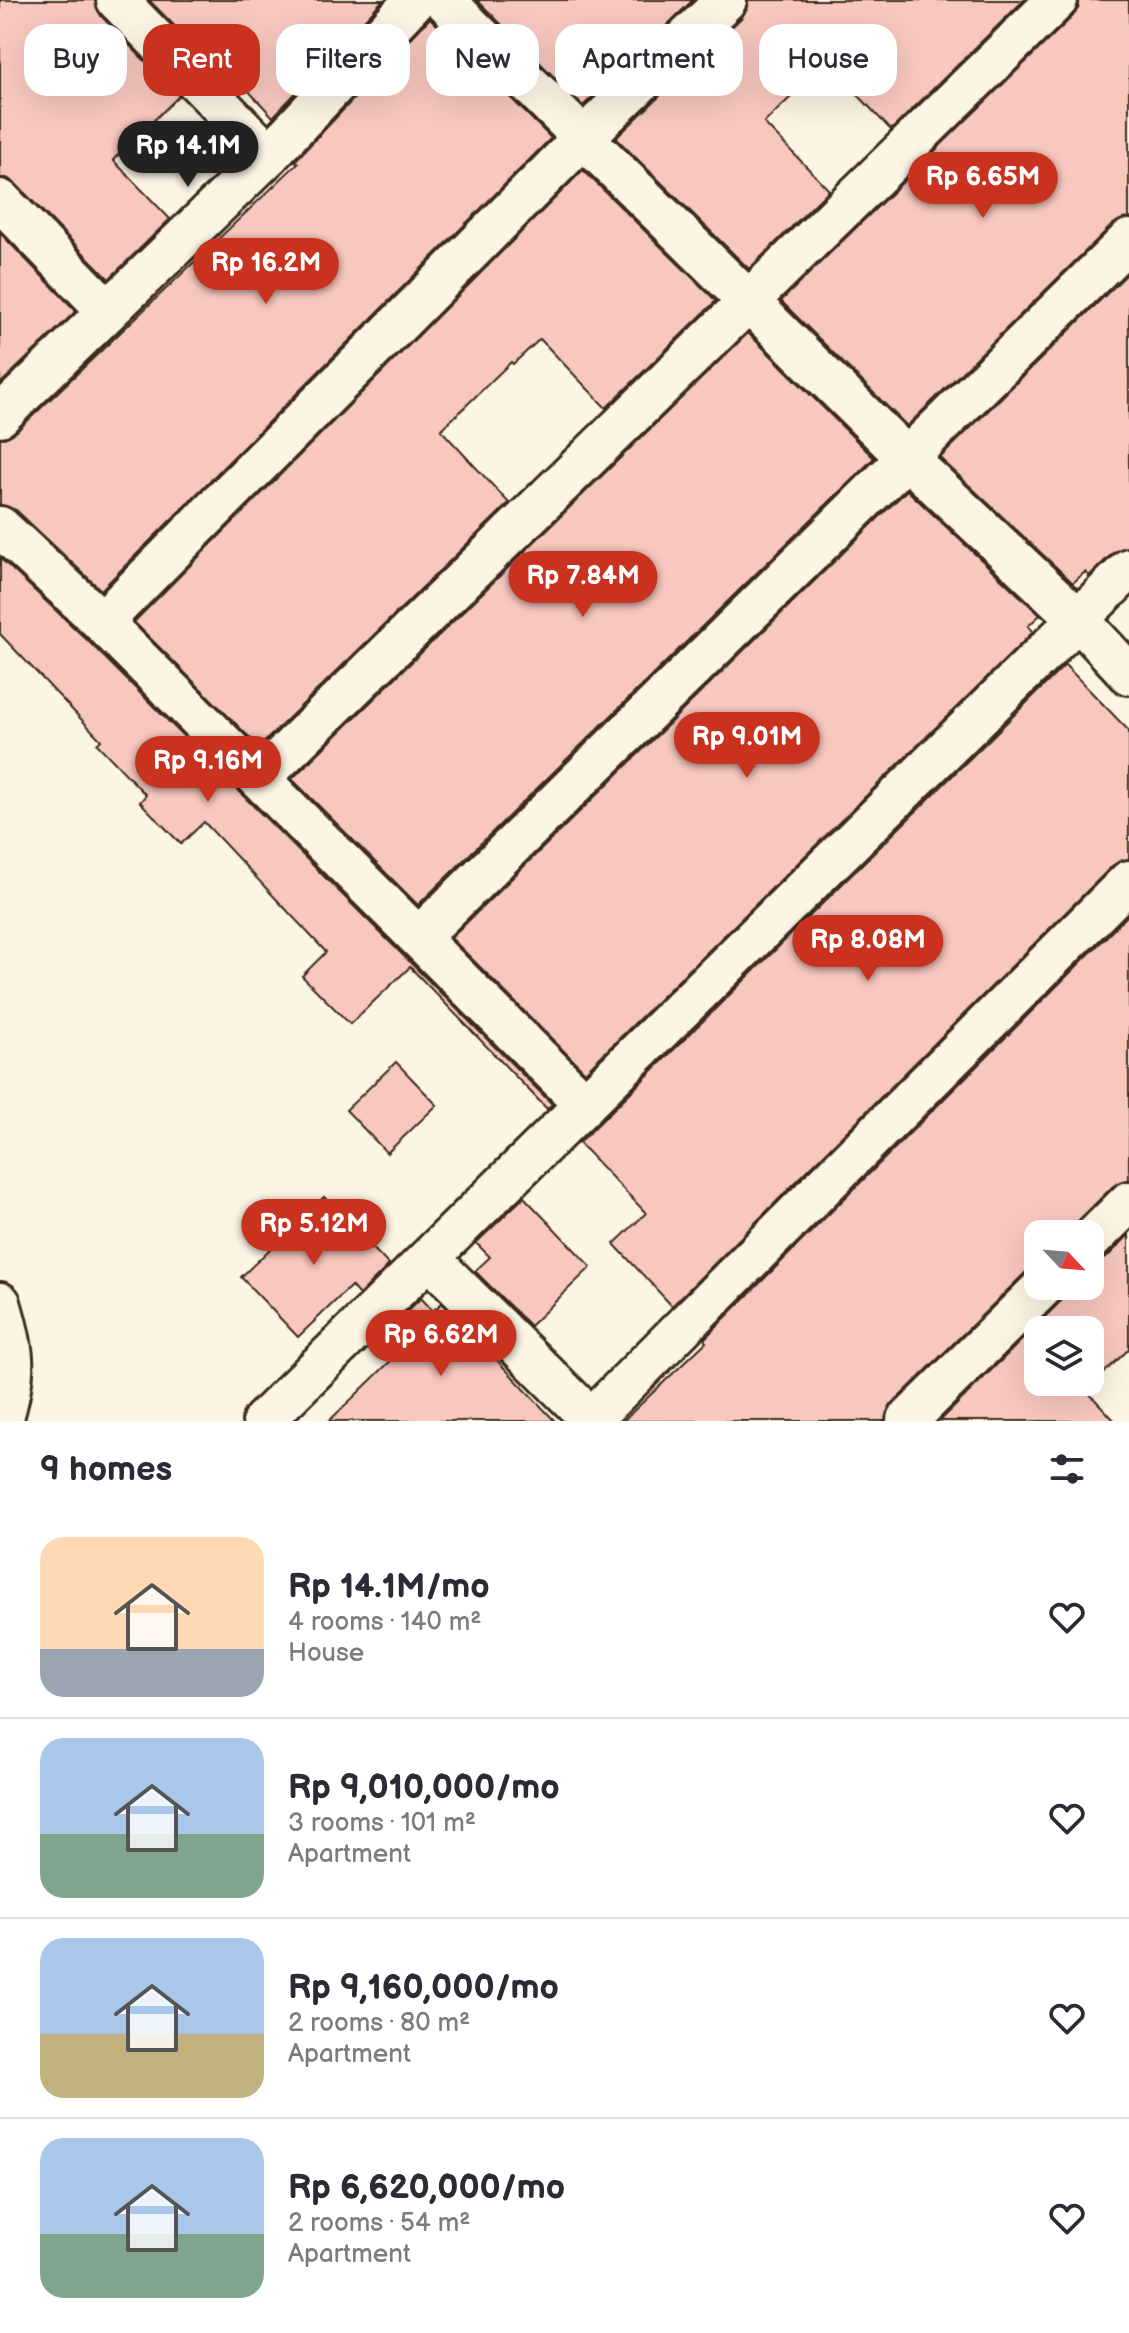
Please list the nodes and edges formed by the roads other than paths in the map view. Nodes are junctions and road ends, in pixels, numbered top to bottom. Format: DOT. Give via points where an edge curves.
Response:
graph roads {
  1 [pos="117,0"];
  2 [pos="415,0"];
  3 [pos="444,0"];
  4 [pos="726,0"];
  5 [pos="1057,0"];
  6 [pos="582,139"];
  7 [pos="269,155"];
  8 [pos="0,200"];
  9 [pos="1129,240"];
  10 [pos="749,303"];
  11 [pos="108,311"];
  12 [pos="0,416"];
  13 [pos="908,459"];
  14 [pos="0,527"];
  15 [pos="1129,569"];
  16 [pos="1078,619"];
  17 [pos="102,622"];
  18 [pos="1129,674"];
  19 [pos="260,778"];
  20 [pos="1129,881"];
  21 [pos="419,937"];
  22 [pos="585,1104"];
  23 [pos="1129,1202"];
  24 [pos="1104,1227"];
  25 [pos="429,1258"];
  26 [pos="1030,1300"];
  27 [pos="0,1303"];
  28 [pos="592,1420"];
  29 [pos="2,1421"];
  30 [pos="263,1421"];
  31 [pos="907,1421"];
  1 -- 7 [label="street"];
  2 -- 7 [label="street"];
  3 -- 6 [label="street"];
  4 -- 6 [label="street"];
  5 -- 10 [label="street"];
  6 -- 10 [label="street"];
  6 -- 17 [label="street"];
  7 -- 11 [label="street"];
  8 -- 11 [label="street"];
  9 -- 13 [label="street"];
  10 -- 13 [label="street"];
  10 -- 19 [label="street"];
  11 -- 12 [label="street"];
  13 -- 16 [label="street"];
  13 -- 21 [label="street"];
  14 -- 17 [label="street"];
  15 -- 16 [label="street"];
  16 -- 18 [label="street"];
  16 -- 22 [label="street"];
  17 -- 19 [label="street"];
  19 -- 21 [label="street"];
  20 -- 28 [label="street"];
  21 -- 22 [label="street"];
  22 -- 25 [label="street"];
  23 -- 24 [label="street"];
  25 -- 28 [label="street"];
  25 -- 30 [label="street"];
  26 -- 31 [label="street"];
  27 -- 29 [label="street" via="14,1369"];
}
